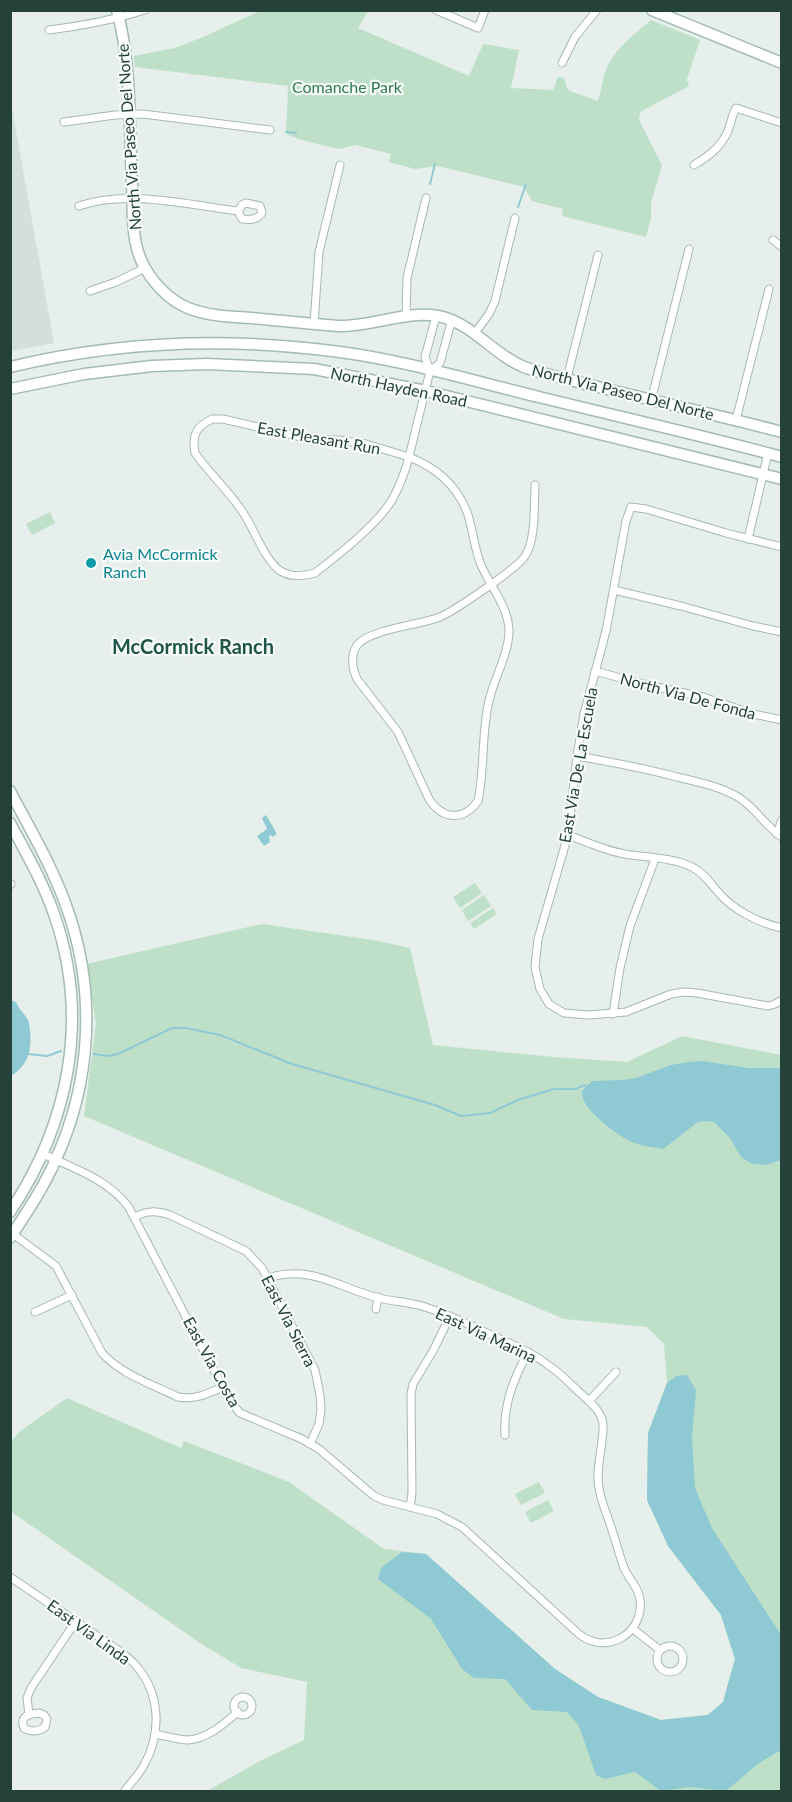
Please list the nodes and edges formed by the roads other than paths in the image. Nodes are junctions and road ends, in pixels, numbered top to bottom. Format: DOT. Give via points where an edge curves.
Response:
graph roads {
  1 [pos="145,10"];
  2 [pos="436,10"];
  3 [pos="485,10"];
  4 [pos="597,10"];
  5 [pos="652,10"];
  6 [pos="118,14"];
  7 [pos="49,30"];
  8 [pos="562,63"];
  9 [pos="782,63"];
  10 [pos="129,114"];
  11 [pos="64,122"];
  12 [pos="782,123"];
  13 [pos="270,130"];
  14 [pos="340,165"];
  15 [pos="694,165"];
  16 [pos="132,198"];
  17 [pos="426,198"];
  18 [pos="79,206"];
  19 [pos="238,211"];
  20 [pos="515,218"];
  21 [pos="773,240"];
  22 [pos="782,247"];
  23 [pos="689,249"];
  24 [pos="598,255"];
  25 [pos="145,268"];
  26 [pos="769,289"];
  27 [pos="90,291"];
  28 [pos="436,316"];
  29 [pos="406,317"];
  30 [pos="452,320"];
  31 [pos="314,324"];
  32 [pos="475,333"];
  33 [pos="10,367"];
  34 [pos="430,371"];
  35 [pos="567,378"];
  36 [pos="10,389"];
  37 [pos="426,391"];
  38 [pos="651,401"];
  39 [pos="736,420"];
  40 [pos="782,432"];
  41 [pos="768,453"];
  42 [pos="782,456"];
  43 [pos="409,457"];
  44 [pos="763,475"];
  45 [pos="782,480"];
  46 [pos="535,484"];
  47 [pos="748,539"];
  48 [pos="782,547"];
  49 [pos="490,584"];
  50 [pos="614,590"];
  51 [pos="782,632"];
  52 [pos="595,671"];
  53 [pos="782,720"];
  54 [pos="577,756"];
  55 [pos="10,791"];
  56 [pos="24,817"];
  57 [pos="782,820"];
  58 [pos="10,821"];
  59 [pos="568,835"];
  60 [pos="779,836"];
  61 [pos="655,859"];
  62 [pos="782,928"];
  63 [pos="778,1002"];
  64 [pos="613,1014"];
  65 [pos="43,1154"];
  66 [pos="56,1160"];
  67 [pos="10,1212"];
  68 [pos="135,1217"];
  69 [pos="12,1236"];
  70 [pos="268,1278"];
  71 [pos="72,1295"];
  72 [pos="378,1298"];
  73 [pos="376,1309"];
  74 [pos="35,1312"];
  75 [pos="450,1316"];
  76 [pos="528,1352"];
  77 [pos="616,1372"];
  78 [pos="223,1387"];
  79 [pos="589,1401"];
  80 [pos="505,1435"];
  81 [pos="310,1444"];
  82 [pos="410,1507"];
  83 [pos="10,1577"];
  84 [pos="76,1621"];
  85 [pos="633,1629"];
  86 [pos="660,1650"];
  87 [pos="238,1712"];
  88 [pos="29,1714"];
  89 [pos="155,1734"];
  90 [pos="124,1791"];
  1 -- 6 [label="street"];
  2 -- 3 [label="street" via="478,28"];
  4 -- 8 [label="street" via="575,37"];
  5 -- 9 [label="main road"];
  6 -- 7 [label="street" via="81,26"];
  6 -- 10 [label="main road, North Via Paseo Del Norte" via="127,68"];
  10 -- 11 [label="street"];
  10 -- 13 [label="street"];
  10 -- 16 [label="main road, North Via Paseo Del Norte"];
  12 -- 15 [label="street" via="736,108 718,147"];
  14 -- 31 [label="street" via="319,252"];
  16 -- 18 [label="street" via="94,200"];
  16 -- 19 [label="street"];
  16 -- 25 [label="main road, North Via Paseo Del Norte" via="136,244"];
  17 -- 29 [label="street" via="407,278"];
  20 -- 32 [label="street" via="495,301"];
  21 -- 22 [label="street"];
  23 -- 38 [label="street"];
  24 -- 35 [label="street"];
  25 -- 27 [label="street"];
  25 -- 31 [label="main road, North Via Paseo Del Norte" via="167,294 189,308 222,316"];
  26 -- 39 [label="street"];
  28 -- 29 [label="main road, North Via Paseo Del Norte"];
  28 -- 30 [label="main road, North Via Paseo Del Norte"];
  28 -- 34 [label="street, East Pleasant Run" via="425,357"];
  29 -- 31 [label="main road, North Via Paseo Del Norte" via="352,326"];
  30 -- 32 [label="main road, North Via Paseo Del Norte"];
  30 -- 34 [label="street, East Pleasant Run" via="440,363"];
  32 -- 35 [label="main road, North Via Paseo Del Norte" via="522,366"];
  33 -- 34 [label="main road, North Hayden Road" via="82,352 183,342 342,352"];
  34 -- 37 [label="street, East Pleasant Run"];
  34 -- 41 [label="main road, North Hayden Road"];
  35 -- 38 [label="main road, North Via Paseo Del Norte"];
  36 -- 37 [label="main road, North Hayden Road" via="107,370 207,364 314,369"];
  37 -- 43 [label="street, East Pleasant Run"];
  37 -- 44 [label="main road, North Hayden Road"];
  38 -- 39 [label="main road, North Via Paseo Del Norte"];
  39 -- 40 [label="main road, North Via Paseo Del Norte"];
  41 -- 42 [label="main road, North Hayden Road"];
  41 -- 44 [label="street"];
  43 -- 43 [label="street, East Pleasant Run" via="366,444 310,439 222,418 202,423 193,442 195,453 243,512 272,563 280,571 303,576 315,573 377,520 402,482"];
  43 -- 49 [label="street, East Pleasant Run" via="444,477 462,501"];
  44 -- 45 [label="main road, North Hayden Road"];
  44 -- 47 [label="street"];
  46 -- 49 [label="street, East Pleasant Run" via="532,534 526,555"];
  47 -- 48 [label="street"];
  47 -- 50 [label="street, East Via De La Escuela" via="631,507"];
  49 -- 49 [label="street, East Pleasant Run" via="441,616 369,637 357,645 353,656 357,679 398,732 434,806 453,816 469,811 478,801 488,702 507,644 507,618"];
  50 -- 51 [label="street"];
  50 -- 52 [label="street, East Via De La Escuela"];
  52 -- 53 [label="street, North Via De Fonda"];
  52 -- 54 [label="street, East Via De La Escuela"];
  54 -- 59 [label="street, East Via De La Escuela"];
  54 -- 60 [label="street" via="714,786 739,797"];
  55 -- 56 [label="main road"];
  56 -- 58 [label="street"];
  56 -- 66 [label="main road" via="69,914 85,988 83,1068 74,1112"];
  57 -- 60 [label="street"];
  58 -- 65 [label="main road" via="52,907 69,981 72,1019 68,1073"];
  59 -- 61 [label="street" via="622,854"];
  59 -- 64 [label="street, East Via De La Escuela" via="538,939 535,967 540,989 549,1004 564,1013"];
  61 -- 62 [label="street" via="694,868 736,908"];
  61 -- 64 [label="street" via="630,926"];
  63 -- 64 [label="street" via="768,1006 684,992"];
  65 -- 66 [label="street, East Via Costa"];
  65 -- 67 [label="main road"];
  66 -- 68 [label="street, East Via Costa" via="106,1184"];
  66 -- 69 [label="main road"];
  68 -- 70 [label="street, East Via Sierra" via="159,1211 209,1233 246,1251"];
  68 -- 78 [label="street, East Via Costa"];
  69 -- 71 [label="street" via="56,1266"];
  70 -- 72 [label="street, East Via Marina" via="285,1273 311,1274"];
  70 -- 81 [label="street, East Via Sierra" via="315,1370 321,1410"];
  71 -- 74 [label="street"];
  71 -- 78 [label="street" via="102,1353 121,1370 178,1397 204,1396"];
  72 -- 73 [label="street"];
  72 -- 75 [label="street, East Via Marina" via="409,1302"];
  75 -- 76 [label="street, East Via Marina"];
  75 -- 82 [label="street" via="413,1384"];
  76 -- 79 [label="street, East Via Marina" via="549,1365"];
  76 -- 80 [label="street" via="509,1395"];
  77 -- 79 [label="street"];
  78 -- 81 [label="street, East Via Costa" via="240,1413"];
  79 -- 85 [label="street, East Via Marina" via="598,1410 603,1424 598,1476 601,1499 639,1599 639,1617"];
  81 -- 82 [label="street, East Via Costa" via="374,1496"];
  82 -- 85 [label="street, East Via Costa" via="437,1514 462,1527 579,1635 608,1643"];
  83 -- 84 [label="street, East Via Linda"];
  84 -- 88 [label="street" via="31,1688 27,1698"];
  84 -- 89 [label="street, East Via Linda" via="137,1666 152,1691"];
  85 -- 86 [label="street"];
  87 -- 89 [label="street" via="199,1738"];
  89 -- 90 [label="street, East Via Linda" via="143,1767"];
}
